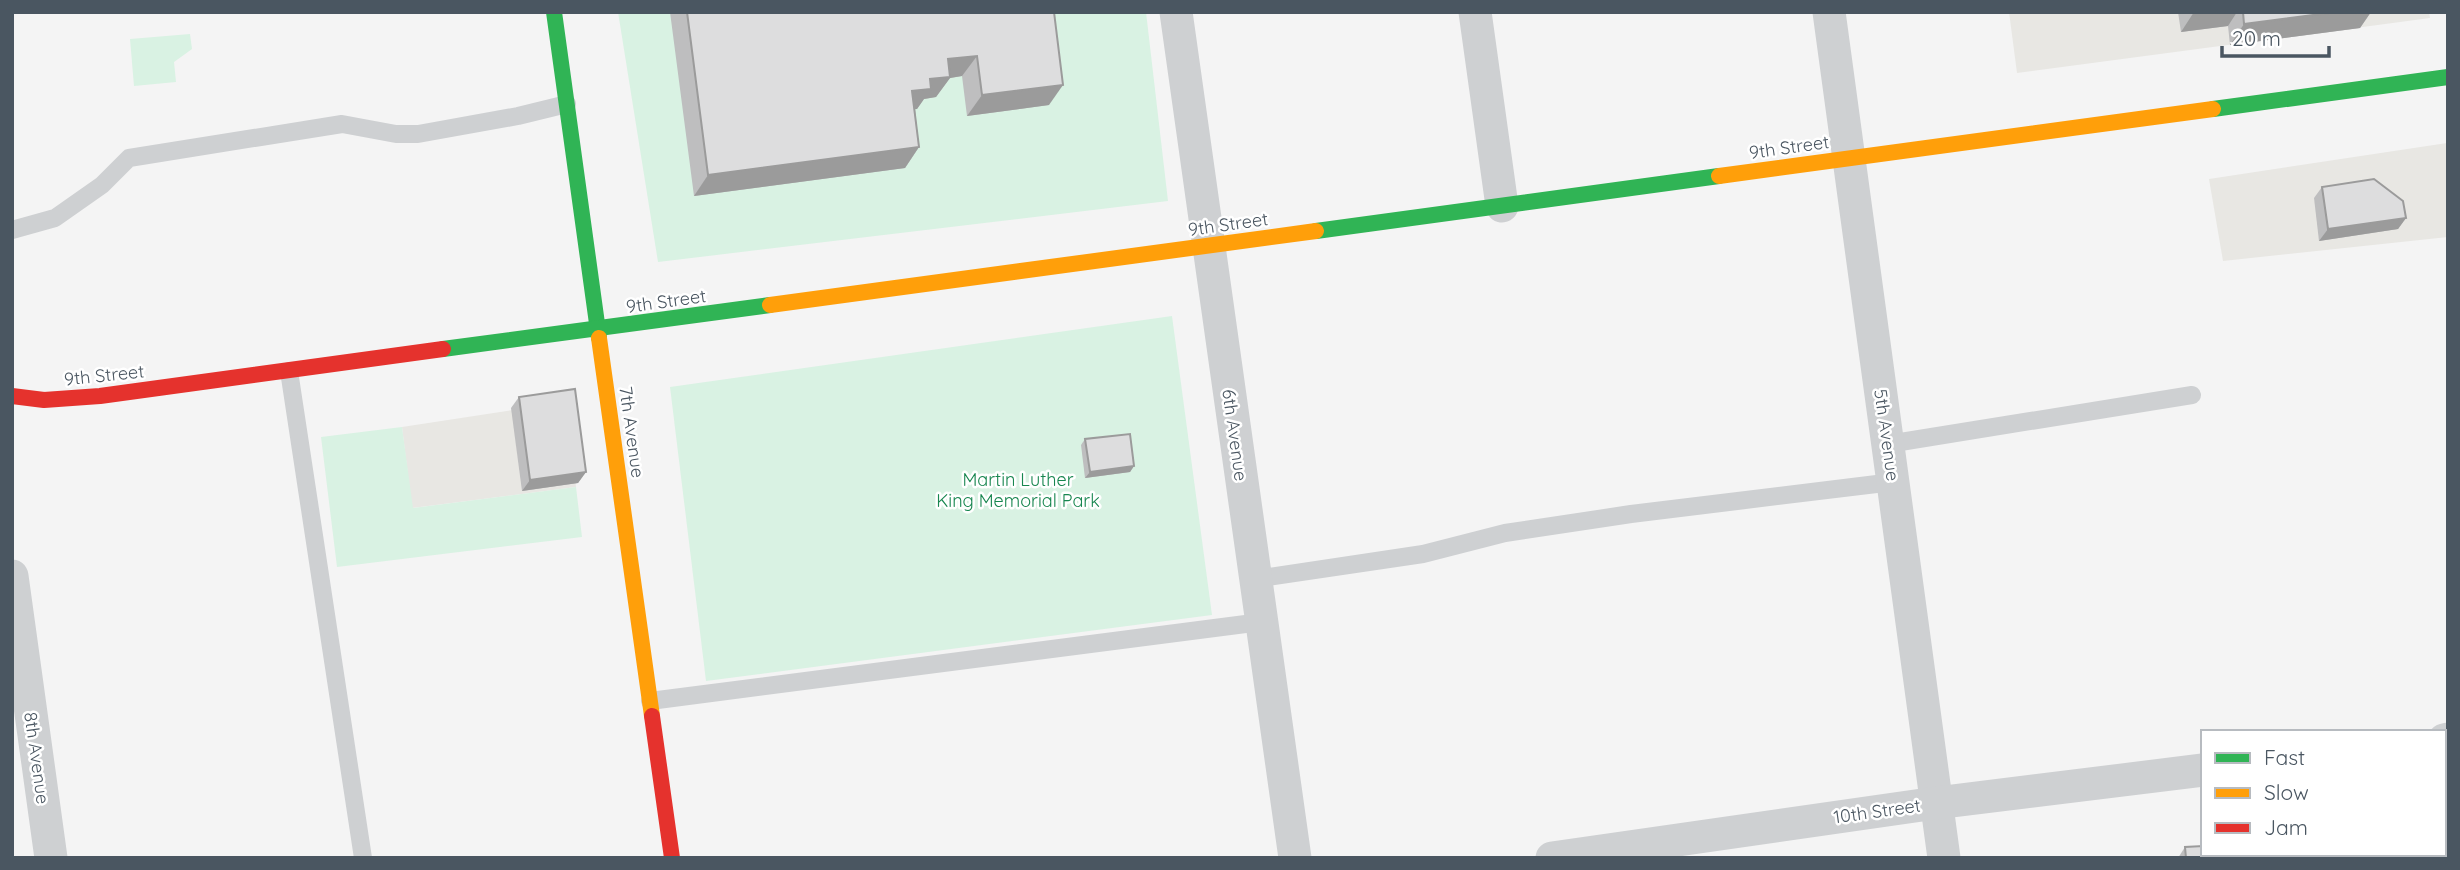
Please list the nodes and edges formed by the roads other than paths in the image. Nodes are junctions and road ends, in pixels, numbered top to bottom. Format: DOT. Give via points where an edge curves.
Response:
graph roads {
  1 [pos="554,12"];
  2 [pos="1176,12"];
  3 [pos="1475,12"];
  4 [pos="1829,12"];
  5 [pos="2448,77"];
  6 [pos="567,104"];
  7 [pos="1849,158"];
  8 [pos="1502,206"];
  9 [pos="12,230"];
  10 [pos="1210,246"];
  11 [pos="599,330"];
  12 [pos="289,371"];
  13 [pos="2192,395"];
  14 [pos="12,396"];
  15 [pos="1888,444"];
  16 [pos="1893,482"];
  17 [pos="12,576"];
  18 [pos="1255,579"];
  19 [pos="1261,622"];
  20 [pos="650,701"];
  21 [pos="2201,770"];
  22 [pos="1936,803"];
  23 [pos="51,858"];
  24 [pos="363,858"];
  25 [pos="672,858"];
  26 [pos="1295,858"];
  27 [pos="1552,858"];
  28 [pos="1944,858"];
  1 -- 6 [label="street, 7th Avenue"];
  2 -- 10 [label="street, 6th Avenue"];
  3 -- 8 [label="street"];
  4 -- 7 [label="street, 5th Avenue"];
  5 -- 7 [label="street, 9th Street"];
  6 -- 9 [label="lane" via="418,134 342,124 129,158 102,185 55,218"];
  6 -- 11 [label="street, 7th Avenue"];
  7 -- 8 [label="street, 9th Street"];
  7 -- 15 [label="street, 5th Avenue"];
  8 -- 10 [label="street, 9th Street"];
  10 -- 11 [label="street, 9th Street"];
  10 -- 18 [label="street, 6th Avenue"];
  11 -- 12 [label="street, 9th Street"];
  11 -- 20 [label="street, 7th Avenue"];
  12 -- 14 [label="street, 9th Street" via="100,396 44,400"];
  12 -- 24 [label="lane"];
  13 -- 15 [label="lane"];
  15 -- 16 [label="street, 5th Avenue"];
  16 -- 18 [label="lane" via="1505,533 1423,554"];
  16 -- 22 [label="street, 5th Avenue"];
  17 -- 23 [label="street, 8th Avenue"];
  18 -- 19 [label="street, 6th Avenue"];
  19 -- 20 [label="lane"];
  19 -- 26 [label="street, 6th Avenue"];
  20 -- 25 [label="street, 7th Avenue"];
  21 -- 22 [label="street, 10th Street"];
  22 -- 27 [label="street, 10th Street"];
  22 -- 28 [label="street, 5th Avenue"];
}
